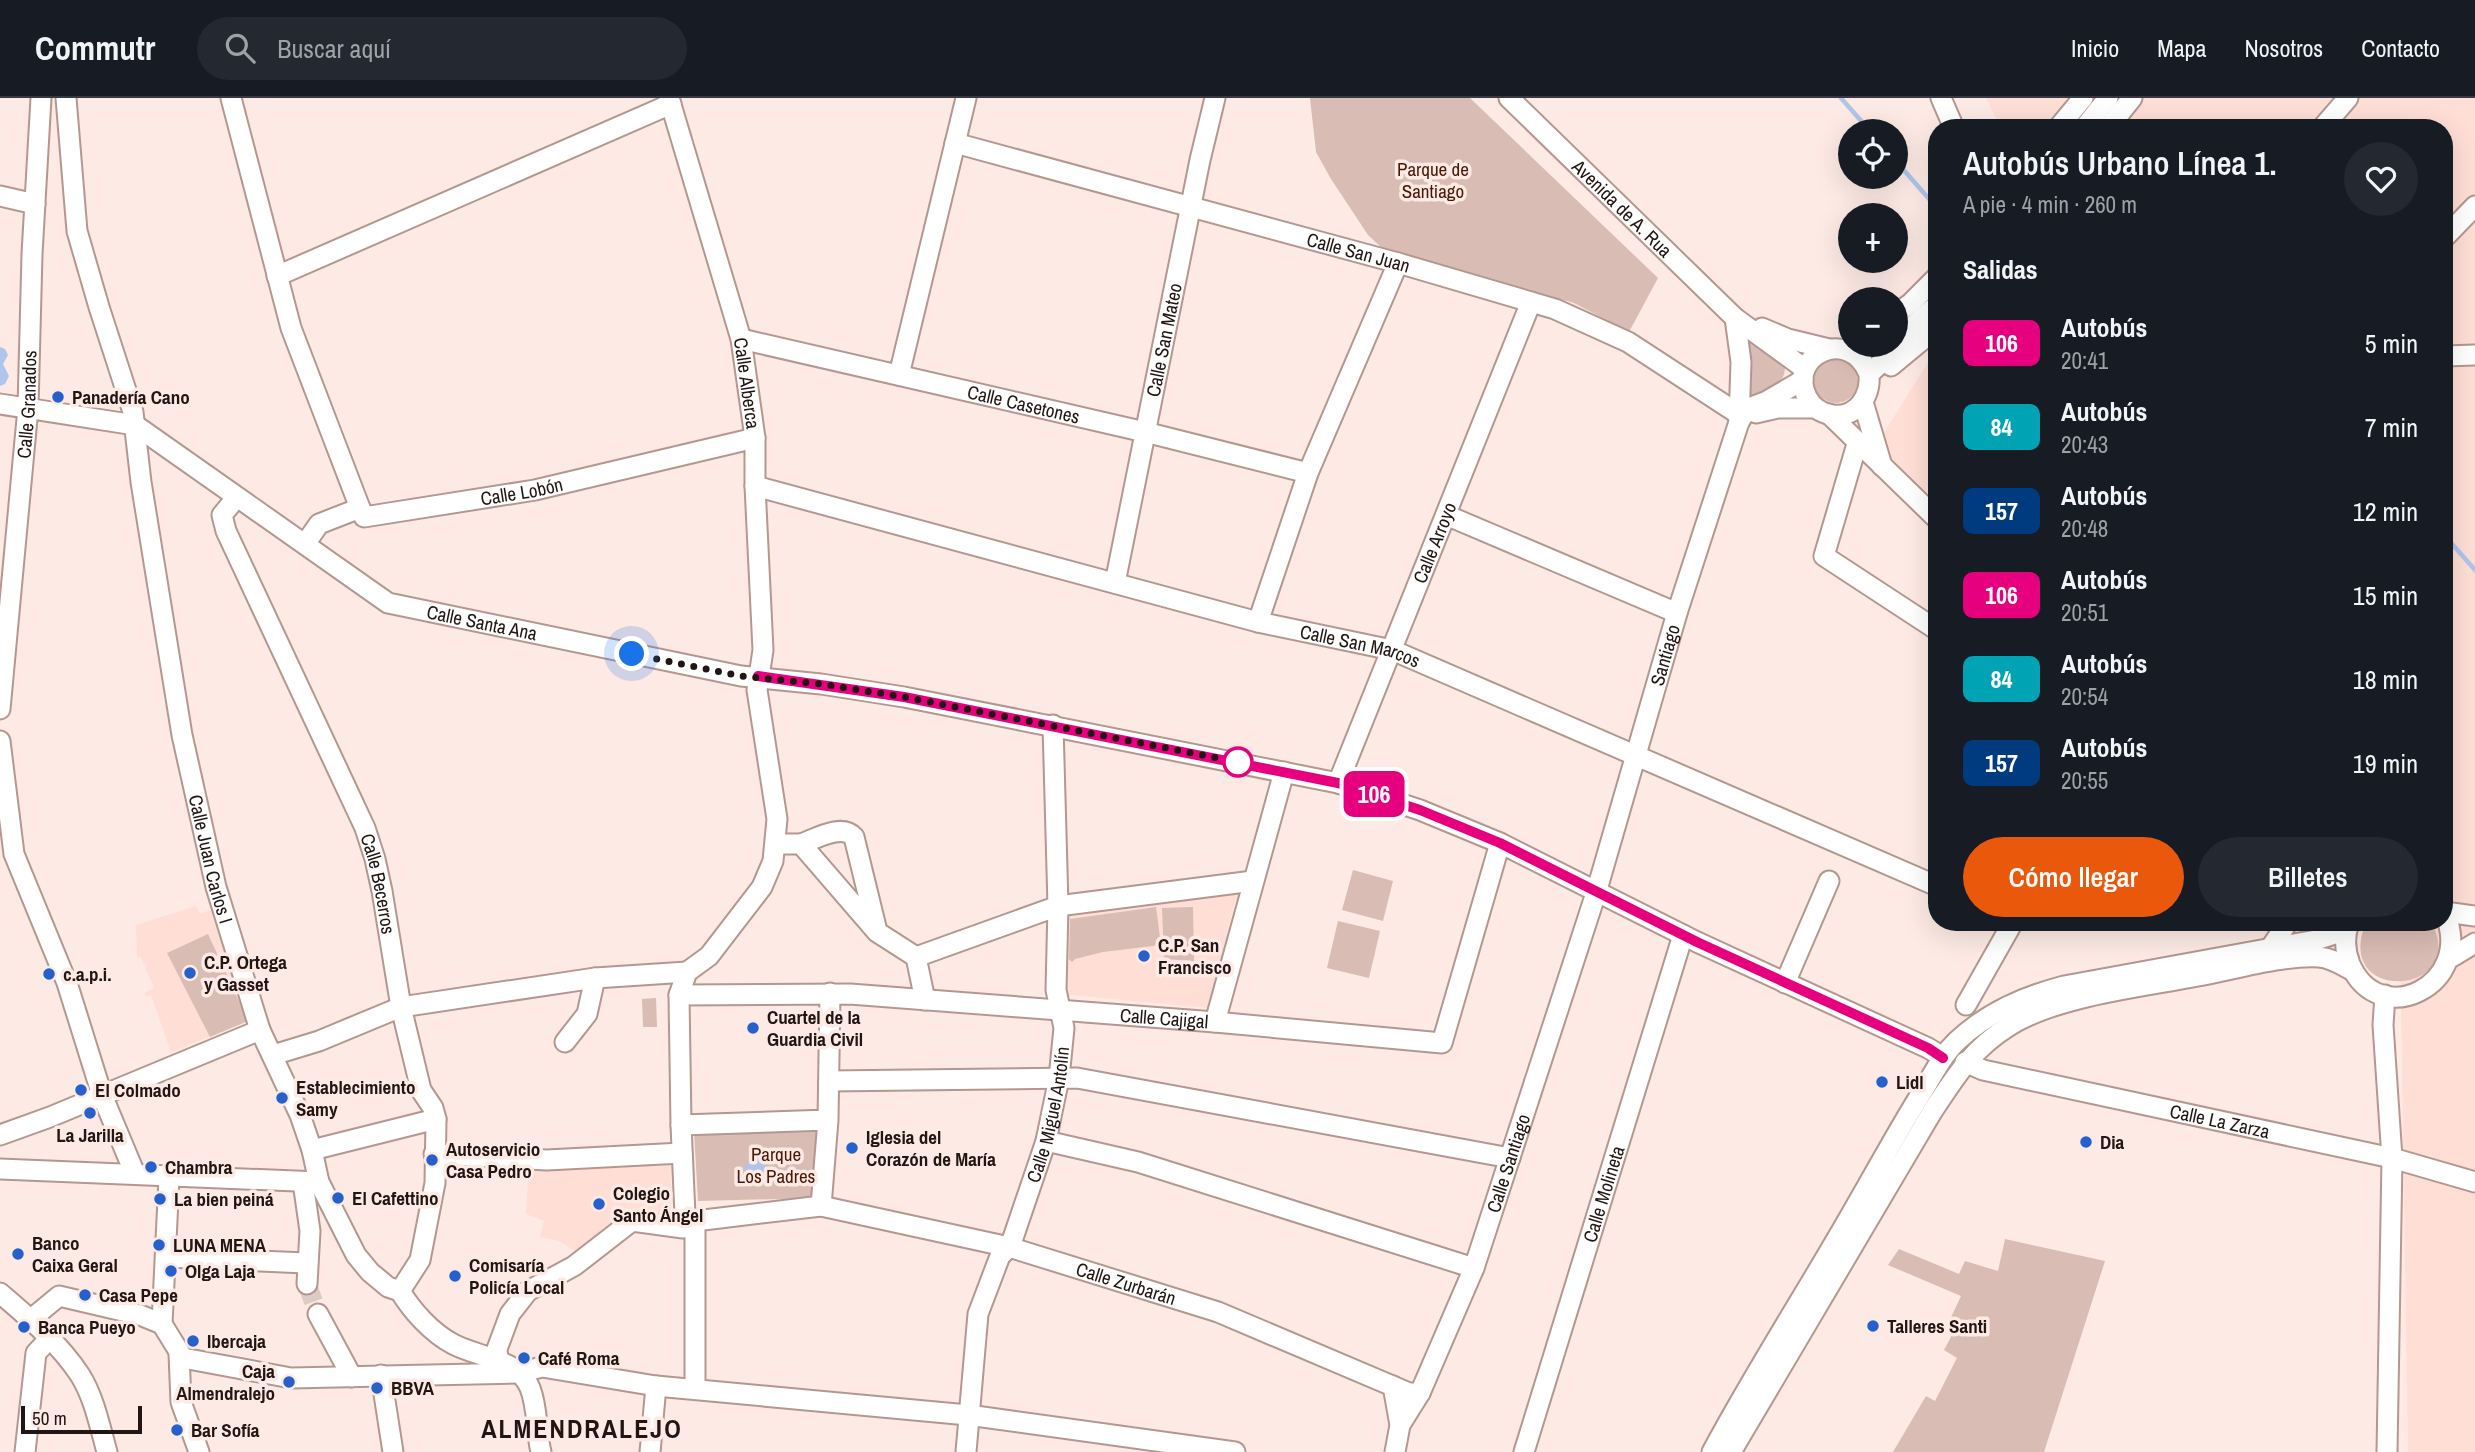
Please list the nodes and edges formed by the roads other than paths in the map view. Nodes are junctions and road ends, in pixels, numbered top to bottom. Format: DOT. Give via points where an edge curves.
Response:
graph roads {
  1 [pos="41,98"];
  2 [pos="66,98"];
  3 [pos="231,98"];
  4 [pos="966,98"];
  5 [pos="1215,98"];
  6 [pos="1509,98"];
  7 [pos="1941,98"];
  8 [pos="2083,98"];
  9 [pos="2108,98"];
  10 [pos="2132,98"];
  11 [pos="2348,98"];
  12 [pos="670,101"];
  13 [pos="1950,119"];
  14 [pos="2066,119"];
  15 [pos="2091,119"];
  16 [pos="2115,119"];
  17 [pos="2330,119"];
  18 [pos="955,143"];
  19 [pos="0,196"];
  20 [pos="35,204"];
  21 [pos="2475,206"];
  22 [pos="1190,207"];
  23 [pos="2453,229"];
  24 [pos="1398,263"];
  25 [pos="277,276"];
  26 [pos="1928,286"];
  27 [pos="1531,302"];
  28 [pos="1908,305"];
  29 [pos="1928,312"];
  30 [pos="1735,318"];
  31 [pos="1908,326"];
  32 [pos="1928,336"];
  33 [pos="741,339"];
  34 [pos="1838,346"];
  35 [pos="1838,350"];
  36 [pos="2475,355"];
  37 [pos="2453,356"];
  38 [pos="1857,357"];
  39 [pos="1890,357"];
  40 [pos="1804,374"];
  41 [pos="899,375"];
  42 [pos="1867,387"];
  43 [pos="0,404"];
  44 [pos="28,408"];
  45 [pos="1822,411"];
  46 [pos="1740,418"];
  47 [pos="135,425"];
  48 [pos="1145,432"];
  49 [pos="755,438"];
  50 [pos="1857,444"];
  51 [pos="1882,467"];
  52 [pos="1308,473"];
  53 [pos="755,486"];
  54 [pos="236,498"];
  55 [pos="360,508"];
  56 [pos="1928,510"];
  57 [pos="1446,514"];
  58 [pos="305,544"];
  59 [pos="1115,583"];
  60 [pos="1677,613"];
  61 [pos="1258,622"];
  62 [pos="1928,625"];
  63 [pos="1392,650"];
  64 [pos="758,676"];
  65 [pos="0,709"];
  66 [pos="1053,725"];
  67 [pos="0,741"];
  68 [pos="1637,755"];
  69 [pos="1284,772"];
  70 [pos="1338,783"];
  71 [pos="1500,843"];
  72 [pos="776,844"];
  73 [pos="801,844"];
  74 [pos="1829,880"];
  75 [pos="1253,881"];
  76 [pos="1928,882"];
  77 [pos="1596,893"];
  78 [pos="1058,906"];
  79 [pos="2453,914"];
  80 [pos="2475,916"];
  81 [pos="2008,931"];
  82 [pos="2282,931"];
  83 [pos="2335,931"];
  84 [pos="2346,931"];
  85 [pos="2451,931"];
  86 [pos="877,932"];
  87 [pos="1683,935"];
  88 [pos="2475,943"];
  89 [pos="2271,947"];
  90 [pos="709,956"];
  91 [pos="916,957"];
  92 [pos="2452,957"];
  93 [pos="687,971"];
  94 [pos="2353,971"];
  95 [pos="595,978"];
  96 [pos="1785,984"];
  97 [pos="830,993"];
  98 [pos="678,995"];
  99 [pos="708,995"];
  100 [pos="2385,995"];
  101 [pos="925,1000"];
  102 [pos="1966,1005"];
  103 [pos="401,1007"];
  104 [pos="1060,1010"];
  105 [pos="1215,1022"];
  106 [pos="260,1030"];
  107 [pos="565,1042"];
  108 [pos="273,1055"];
  109 [pos="1943,1058"];
  110 [pos="1965,1062"];
  111 [pos="1059,1078"];
  112 [pos="829,1081"];
  113 [pos="102,1095"];
  114 [pos="436,1119"];
  115 [pos="828,1120"];
  116 [pos="681,1125"];
  117 [pos="0,1135"];
  118 [pos="1046,1141"];
  119 [pos="312,1150"];
  120 [pos="682,1153"];
  121 [pos="434,1154"];
  122 [pos="1510,1158"];
  123 [pos="2392,1158"];
  124 [pos="0,1169"];
  125 [pos="135,1174"];
  126 [pos="170,1178"];
  127 [pos="311,1182"];
  128 [pos="2475,1182"];
  129 [pos="821,1206"];
  130 [pos="695,1221"];
  131 [pos="1009,1247"];
  132 [pos="166,1256"];
  133 [pos="306,1263"];
  134 [pos="1474,1268"];
  135 [pos="307,1284"];
  136 [pos="400,1291"];
  137 [pos="2,1297"];
  138 [pos="318,1314"];
  139 [pos="30,1320"];
  140 [pos="162,1324"];
  141 [pos="50,1338"];
  142 [pos="178,1354"];
  143 [pos="498,1360"];
  144 [pos="518,1373"];
  145 [pos="381,1375"];
  146 [pos="352,1377"];
  147 [pos="656,1386"];
  148 [pos="1393,1386"];
  149 [pos="695,1388"];
  150 [pos="1420,1393"];
  151 [pos="968,1415"];
  152 [pos="1399,1425"];
  153 [pos="25,1452"];
  154 [pos="107,1452"];
  155 [pos="199,1452"];
  156 [pos="393,1452"];
  157 [pos="541,1452"];
  158 [pos="650,1452"];
  159 [pos="966,1452"];
  160 [pos="1235,1452"];
  161 [pos="1395,1452"];
  162 [pos="1524,1452"];
  163 [pos="1713,1452"];
  164 [pos="1731,1452"];
  165 [pos="2387,1452"];
  1 -- 20 [label="street, Calle Granados"];
  2 -- 47 [label="street, Calle Juan Carlos I" via="77,231"];
  3 -- 25 [label="street"];
  4 -- 18 [label="street"];
  5 -- 22 [label="street, Calle San Mateo"];
  6 -- 30 [label="street, Avenida de A. Rua"];
  7 -- 13 [label="street"];
  8 -- 14 [label="street"];
  9 -- 15 [label="street"];
  10 -- 16 [label="street"];
  11 -- 17 [label="street"];
  12 -- 25 [label="street"];
  12 -- 33 [label="street, Calle Alberca"];
  18 -- 22 [label="street, Calle San Juan"];
  18 -- 41 [label="street"];
  19 -- 20 [label="street"];
  20 -- 44 [label="street, Calle Granados"];
  21 -- 23 [label="street"];
  22 -- 24 [label="street, Calle San Juan"];
  22 -- 48 [label="street, Calle San Mateo"];
  24 -- 27 [label="street, Calle San Juan"];
  24 -- 52 [label="street"];
  25 -- 55 [label="street" via="291,328"];
  26 -- 28 [label="street"];
  27 -- 46 [label="street, Calle San Juan" via="1628,342"];
  27 -- 57 [label="street, Calle Arroyo"];
  29 -- 31 [label="street"];
  30 -- 34 [label="street, Avenida de A. Rua" via="1788,339"];
  30 -- 40 [label="street, Avenida de A. Rua"];
  30 -- 46 [label="street, Santiago" via="1742,373"];
  32 -- 42 [label="street"];
  33 -- 41 [label="street, Calle Casetones"];
  33 -- 49 [label="street, Calle Alberca"];
  35 -- 40 [label="street" via="1811,360"];
  36 -- 37 [label="street"];
  38 -- 42 [label="street" via="1865,365"];
  39 -- 42 [label="street"];
  40 -- 45 [label="street" via="1808,400"];
  40 -- 46 [label="street"];
  41 -- 48 [label="street, Calle Casetones"];
  42 -- 45 [label="street" via="1848,413"];
  42 -- 51 [label="street"];
  43 -- 44 [label="street"];
  44 -- 47 [label="street"];
  44 -- 65 [label="street, Calle Granados"];
  45 -- 46 [label="street" via="1778,408"];
  45 -- 50 [label="street"];
  46 -- 60 [label="street, Santiago"];
  47 -- 54 [label="street, Calle Santa Ana"];
  47 -- 106 [label="street, Calle Juan Carlos I" via="182,735 216,887"];
  48 -- 52 [label="street, Calle Casetones"];
  48 -- 59 [label="street, Calle San Mateo"];
  49 -- 53 [label="street, Calle Alberca"];
  49 -- 55 [label="street, Calle Lobón" via="535,490 364,517"];
  50 -- 51 [label="street"];
  50 -- 62 [label="street" via="1824,556"];
  51 -- 56 [label="street"];
  52 -- 61 [label="street"];
  53 -- 59 [label="street, Calle San Marcos"];
  53 -- 64 [label="street, Calle Alberca" via="762,650"];
  54 -- 58 [label="street, Calle Santa Ana"];
  54 -- 103 [label="street, Calle Becerros" via="222,515 226,531 365,828 375,859"];
  55 -- 58 [label="street" via="319,524"];
  57 -- 60 [label="street"];
  57 -- 63 [label="street, Calle Arroyo"];
  58 -- 64 [label="street, Calle Santa Ana" via="388,603"];
  59 -- 61 [label="street, Calle San Marcos"];
  60 -- 68 [label="street, Santiago"];
  61 -- 63 [label="street, Calle San Marcos"];
  63 -- 68 [label="street, Calle San Marcos"];
  63 -- 70 [label="street, Calle Arroyo"];
  64 -- 66 [label="street, Calle Santa Ana"];
  64 -- 72 [label="street, Calle Alberca" via="777,819"];
  66 -- 69 [label="street, Calle Santa Ana"];
  66 -- 78 [label="street, Calle Miguel Antolín"];
  67 -- 113 [label="street" via="14,854 67,983"];
  68 -- 76 [label="street, Calle San Marcos"];
  68 -- 77 [label="street, Santiago"];
  69 -- 70 [label="street, Calle Santa Ana"];
  69 -- 75 [label="street"];
  70 -- 71 [label="street, Calle Santa Ana"];
  71 -- 77 [label="street, Calle Santa Ana"];
  71 -- 105 [label="street, Calle Cajigal" via="1442,1043"];
  72 -- 73 [label="street"];
  72 -- 90 [label="street, Calle Alberca" via="762,887"];
  73 -- 86 [label="street"];
  73 -- 86 [label="street" via="842,830 854,836"];
  74 -- 96 [label="street"];
  75 -- 78 [label="street"];
  75 -- 105 [label="street"];
  77 -- 87 [label="street, Calle Santa Ana"];
  77 -- 122 [label="street, Calle Santiago"];
  78 -- 91 [label="street"];
  78 -- 104 [label="street, Calle Miguel Antolín" via="1056,990"];
  79 -- 80 [label="street"];
  81 -- 102 [label="street"];
  82 -- 89 [label="street"];
  83 -- 89 [label="street" via="2316,940"];
  84 -- 94 [label="street" via="2347,958"];
  85 -- 92 [label="street"];
  86 -- 91 [label="street"];
  87 -- 96 [label="street, Calle Santa Ana"];
  87 -- 162 [label="street, Calle Molineta"];
  88 -- 92 [label="street"];
  89 -- 109 [label="street" via="2026,996 1993,1013"];
  90 -- 93 [label="street, Calle Alberca"];
  90 -- 99 [label="street"];
  91 -- 101 [label="street"];
  92 -- 100 [label="street" via="2442,976 2426,990 2413,996"];
  93 -- 95 [label="street"];
  93 -- 98 [label="street"];
  94 -- 100 [label="street"];
  94 -- 110 [label="street" via="2320,957 2273,961 2059,1004 2010,1025"];
  95 -- 103 [label="street"];
  95 -- 107 [label="street" via="587,1014"];
  96 -- 109 [label="street, Calle Santa Ana"];
  97 -- 99 [label="street, Calle Cajigal"];
  97 -- 101 [label="street, Calle Cajigal"];
  97 -- 112 [label="street"];
  98 -- 99 [label="street, Calle Cajigal"];
  98 -- 116 [label="street"];
  100 -- 123 [label="street"];
  101 -- 104 [label="street, Calle Cajigal"];
  103 -- 108 [label="street"];
  103 -- 114 [label="street, Calle Becerros" via="421,1090"];
  104 -- 105 [label="street, Calle Cajigal"];
  104 -- 111 [label="street, Calle Miguel Antolín" via="1065,1028"];
  106 -- 108 [label="street, Calle Juan Carlos I"];
  106 -- 113 [label="street"];
  108 -- 119 [label="street, Calle Juan Carlos I"];
  109 -- 163 [label="street"];
  110 -- 123 [label="street, Calle La Zarza" via="1983,1070"];
  110 -- 164 [label="street"];
  111 -- 112 [label="street"];
  111 -- 118 [label="street, Calle Miguel Antolín"];
  111 -- 122 [label="street"];
  112 -- 115 [label="street"];
  113 -- 117 [label="street"];
  113 -- 125 [label="street"];
  114 -- 119 [label="street"];
  114 -- 121 [label="street, Calle Becerros"];
  115 -- 116 [label="street"];
  115 -- 129 [label="street"];
  116 -- 120 [label="street"];
  118 -- 131 [label="street, Calle Miguel Antolín"];
  118 -- 134 [label="street" via="1138,1162"];
  119 -- 127 [label="street, Calle Juan Carlos I"];
  120 -- 121 [label="street" via="547,1160"];
  120 -- 130 [label="street" via="684,1208"];
  121 -- 136 [label="street, Calle Becerros" via="435,1183 420,1260"];
  122 -- 134 [label="street, Calle Santiago"];
  123 -- 128 [label="street, Calle La Zarza"];
  123 -- 165 [label="street"];
  124 -- 125 [label="street"];
  125 -- 126 [label="street"];
  126 -- 127 [label="street"];
  126 -- 132 [label="street"];
  127 -- 133 [label="street"];
  127 -- 136 [label="street, Calle Juan Carlos I" via="356,1255 388,1287"];
  129 -- 130 [label="street, Calle Zurbarán"];
  129 -- 131 [label="street, Calle Zurbarán"];
  130 -- 143 [label="street, Calle Zurbarán" via="683,1228 632,1221 574,1266 528,1291 510,1314 497,1349"];
  130 -- 149 [label="street"];
  131 -- 148 [label="street, Calle Zurbarán" via="1218,1312"];
  131 -- 151 [label="street, Calle Miguel Antolín" via="1000,1256 978,1314"];
  132 -- 133 [label="street"];
  132 -- 140 [label="street"];
  133 -- 135 [label="street"];
  134 -- 150 [label="street, Calle Santiago"];
  136 -- 143 [label="street" via="411,1310 451,1343"];
  137 -- 139 [label="street"];
  138 -- 146 [label="street"];
  139 -- 140 [label="street" via="59,1296"];
  139 -- 141 [label="street"];
  140 -- 142 [label="street"];
  141 -- 153 [label="street" via="36,1353"];
  141 -- 154 [label="street" via="81,1376"];
  142 -- 146 [label="street" via="291,1378"];
  142 -- 155 [label="street" via="181,1402"];
  143 -- 144 [label="street"];
  144 -- 145 [label="street"];
  144 -- 147 [label="street" via="542,1367"];
  144 -- 157 [label="street" via="530,1387"];
  145 -- 146 [label="street"];
  145 -- 156 [label="street"];
  147 -- 149 [label="street"];
  147 -- 158 [label="street"];
  148 -- 150 [label="street, Calle Zurbarán"];
  148 -- 152 [label="street, Calle Santiago"];
  149 -- 151 [label="street"];
  150 -- 152 [label="street, Calle Santiago"];
  151 -- 159 [label="street, Calle Miguel Antolín"];
  151 -- 160 [label="street"];
  152 -- 161 [label="street, Calle Santiago"];
}
